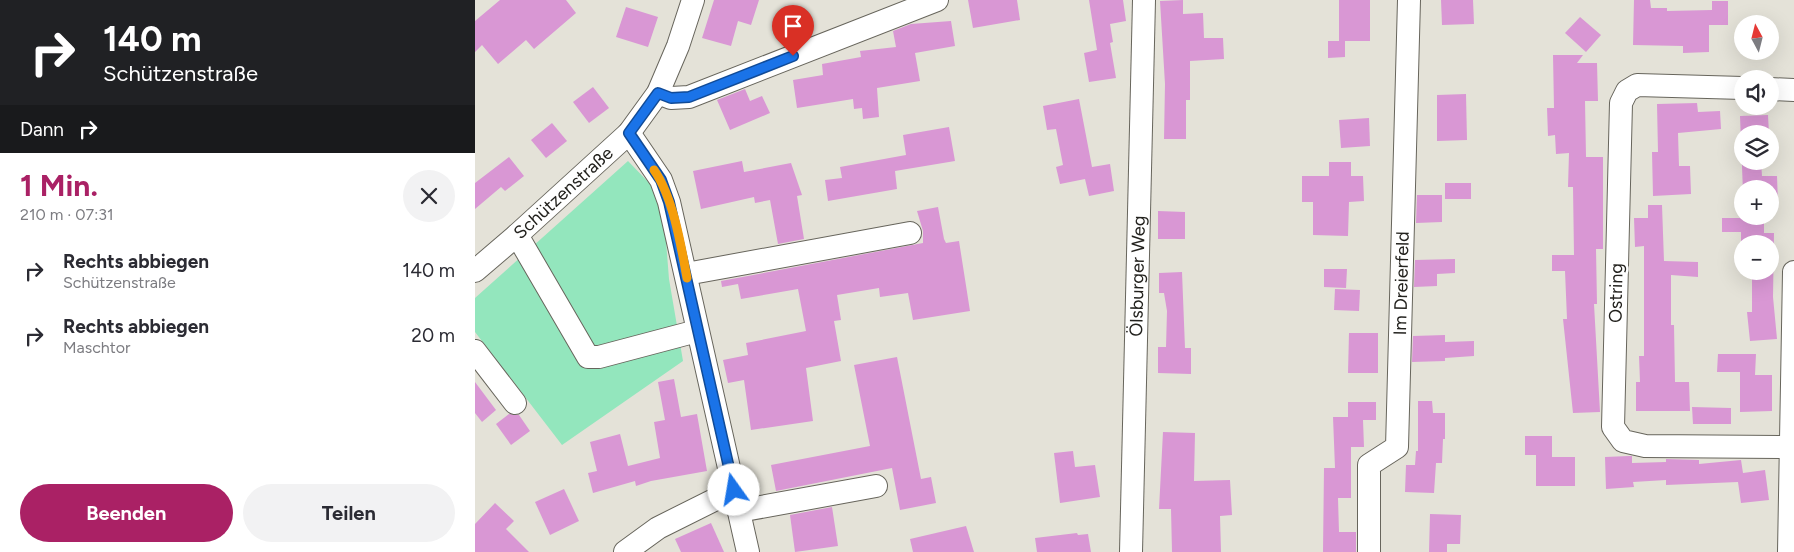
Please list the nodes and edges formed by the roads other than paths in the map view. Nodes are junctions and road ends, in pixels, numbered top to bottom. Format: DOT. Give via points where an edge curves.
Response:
graph roads {
  1 [pos="693,0"];
  2 [pos="937,0"];
  3 [pos="1144,0"];
  4 [pos="1409,0"];
  5 [pos="1734,88"];
  6 [pos="1779,89"];
  7 [pos="1794,90"];
  8 [pos="658,93"];
  9 [pos="629,133"];
  10 [pos="910,234"];
  11 [pos="517,236"];
  12 [pos="475,271"];
  13 [pos="1794,272"];
  14 [pos="687,274"];
  15 [pos="697,331"];
  16 [pos="475,350"];
  17 [pos="515,403"];
  18 [pos="1791,447"];
  19 [pos="876,486"];
  20 [pos="737,500"];
  21 [pos="625,552"];
  22 [pos="748,552"];
  23 [pos="1131,552"];
  24 [pos="1369,552"];
  25 [pos="1789,552"];
  1 -- 8 [label="street, Schützenstraße"];
  2 -- 8 [label="street" via="689,97 671,98"];
  3 -- 23 [label="street, Ölsburger Weg"];
  4 -- 24 [label="street, Im Dreierfeld" via="1397,447 1369,465"];
  5 -- 18 [label="street, Ostring" via="1637,85 1627,92 1621,103 1613,427 1623,441 1645,446"];
  6 -- 7 [label="street"];
  8 -- 9 [label="street, Schützenstraße"];
  9 -- 11 [label="street, Schützenstraße"];
  9 -- 14 [label="street" via="661,180"];
  10 -- 14 [label="street"];
  11 -- 12 [label="street, Schützenstraße"];
  11 -- 15 [label="street" via="588,357 599,357"];
  13 -- 18 [label="street"];
  14 -- 15 [label="street"];
  15 -- 20 [label="street"];
  16 -- 17 [label="street"];
  18 -- 25 [label="street"];
  19 -- 20 [label="street"];
  20 -- 21 [label="street" via="658,528"];
  20 -- 22 [label="street"];
}
